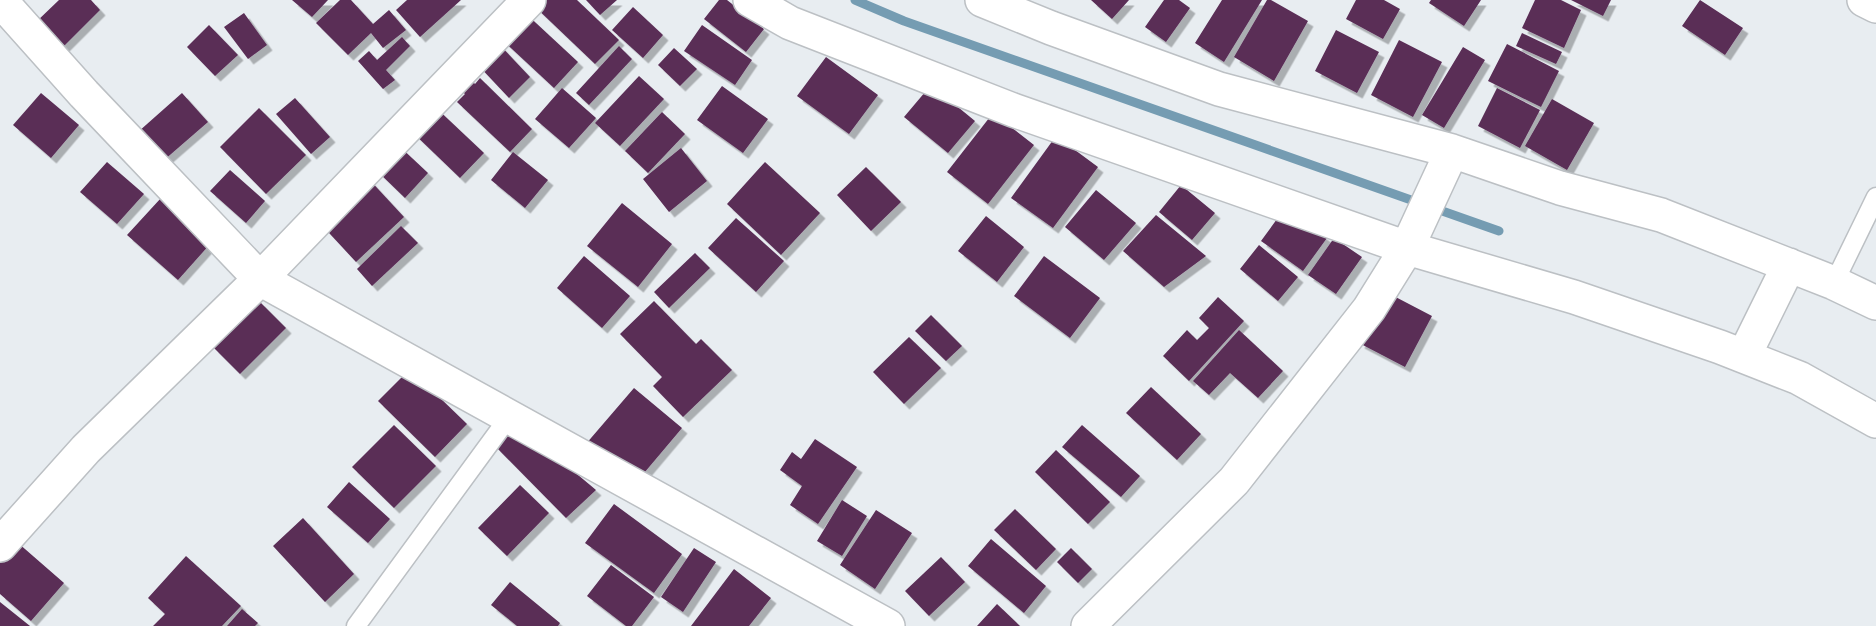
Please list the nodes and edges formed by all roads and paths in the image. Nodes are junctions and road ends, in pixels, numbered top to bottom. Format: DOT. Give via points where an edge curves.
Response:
graph roads {
  1 [pos="529,0"];
  2 [pos="750,0"];
  3 [pos="982,0"];
  4 [pos="1864,0"];
  5 [pos="1,4"];
  6 [pos="1876,6"];
  7 [pos="1446,164"];
  8 [pos="1876,197"];
  9 [pos="1410,242"];
  10 [pos="1789,265"];
  11 [pos="260,279"];
  12 [pos="1834,283"];
  13 [pos="1876,303"];
  14 [pos="1744,356"];
  15 [pos="509,417"];
  16 [pos="1876,421"];
  17 [pos="0,545"];
  18 [pos="356,626"];
  19 [pos="888,626"];
  20 [pos="1088,626"];
  1 -- 11 [label="street"];
  2 -- 9 [label="street" via="790,23 1012,110"];
  3 -- 7 [label="street" via="1219,89"];
  4 -- 6 [label="street"];
  5 -- 11 [label="street"];
  7 -- 9 [label="street"];
  7 -- 10 [label="street" via="1560,188 1660,215"];
  8 -- 12 [label="lane"];
  9 -- 14 [label="street"];
  9 -- 20 [label="street" via="1370,309 1234,481"];
  10 -- 12 [label="street"];
  10 -- 14 [label="street"];
  11 -- 15 [label="street"];
  11 -- 17 [label="street" via="86,449"];
  12 -- 13 [label="street"];
  14 -- 16 [label="street" via="1799,378"];
  15 -- 18 [label="lane"];
  15 -- 19 [label="street"];
}
